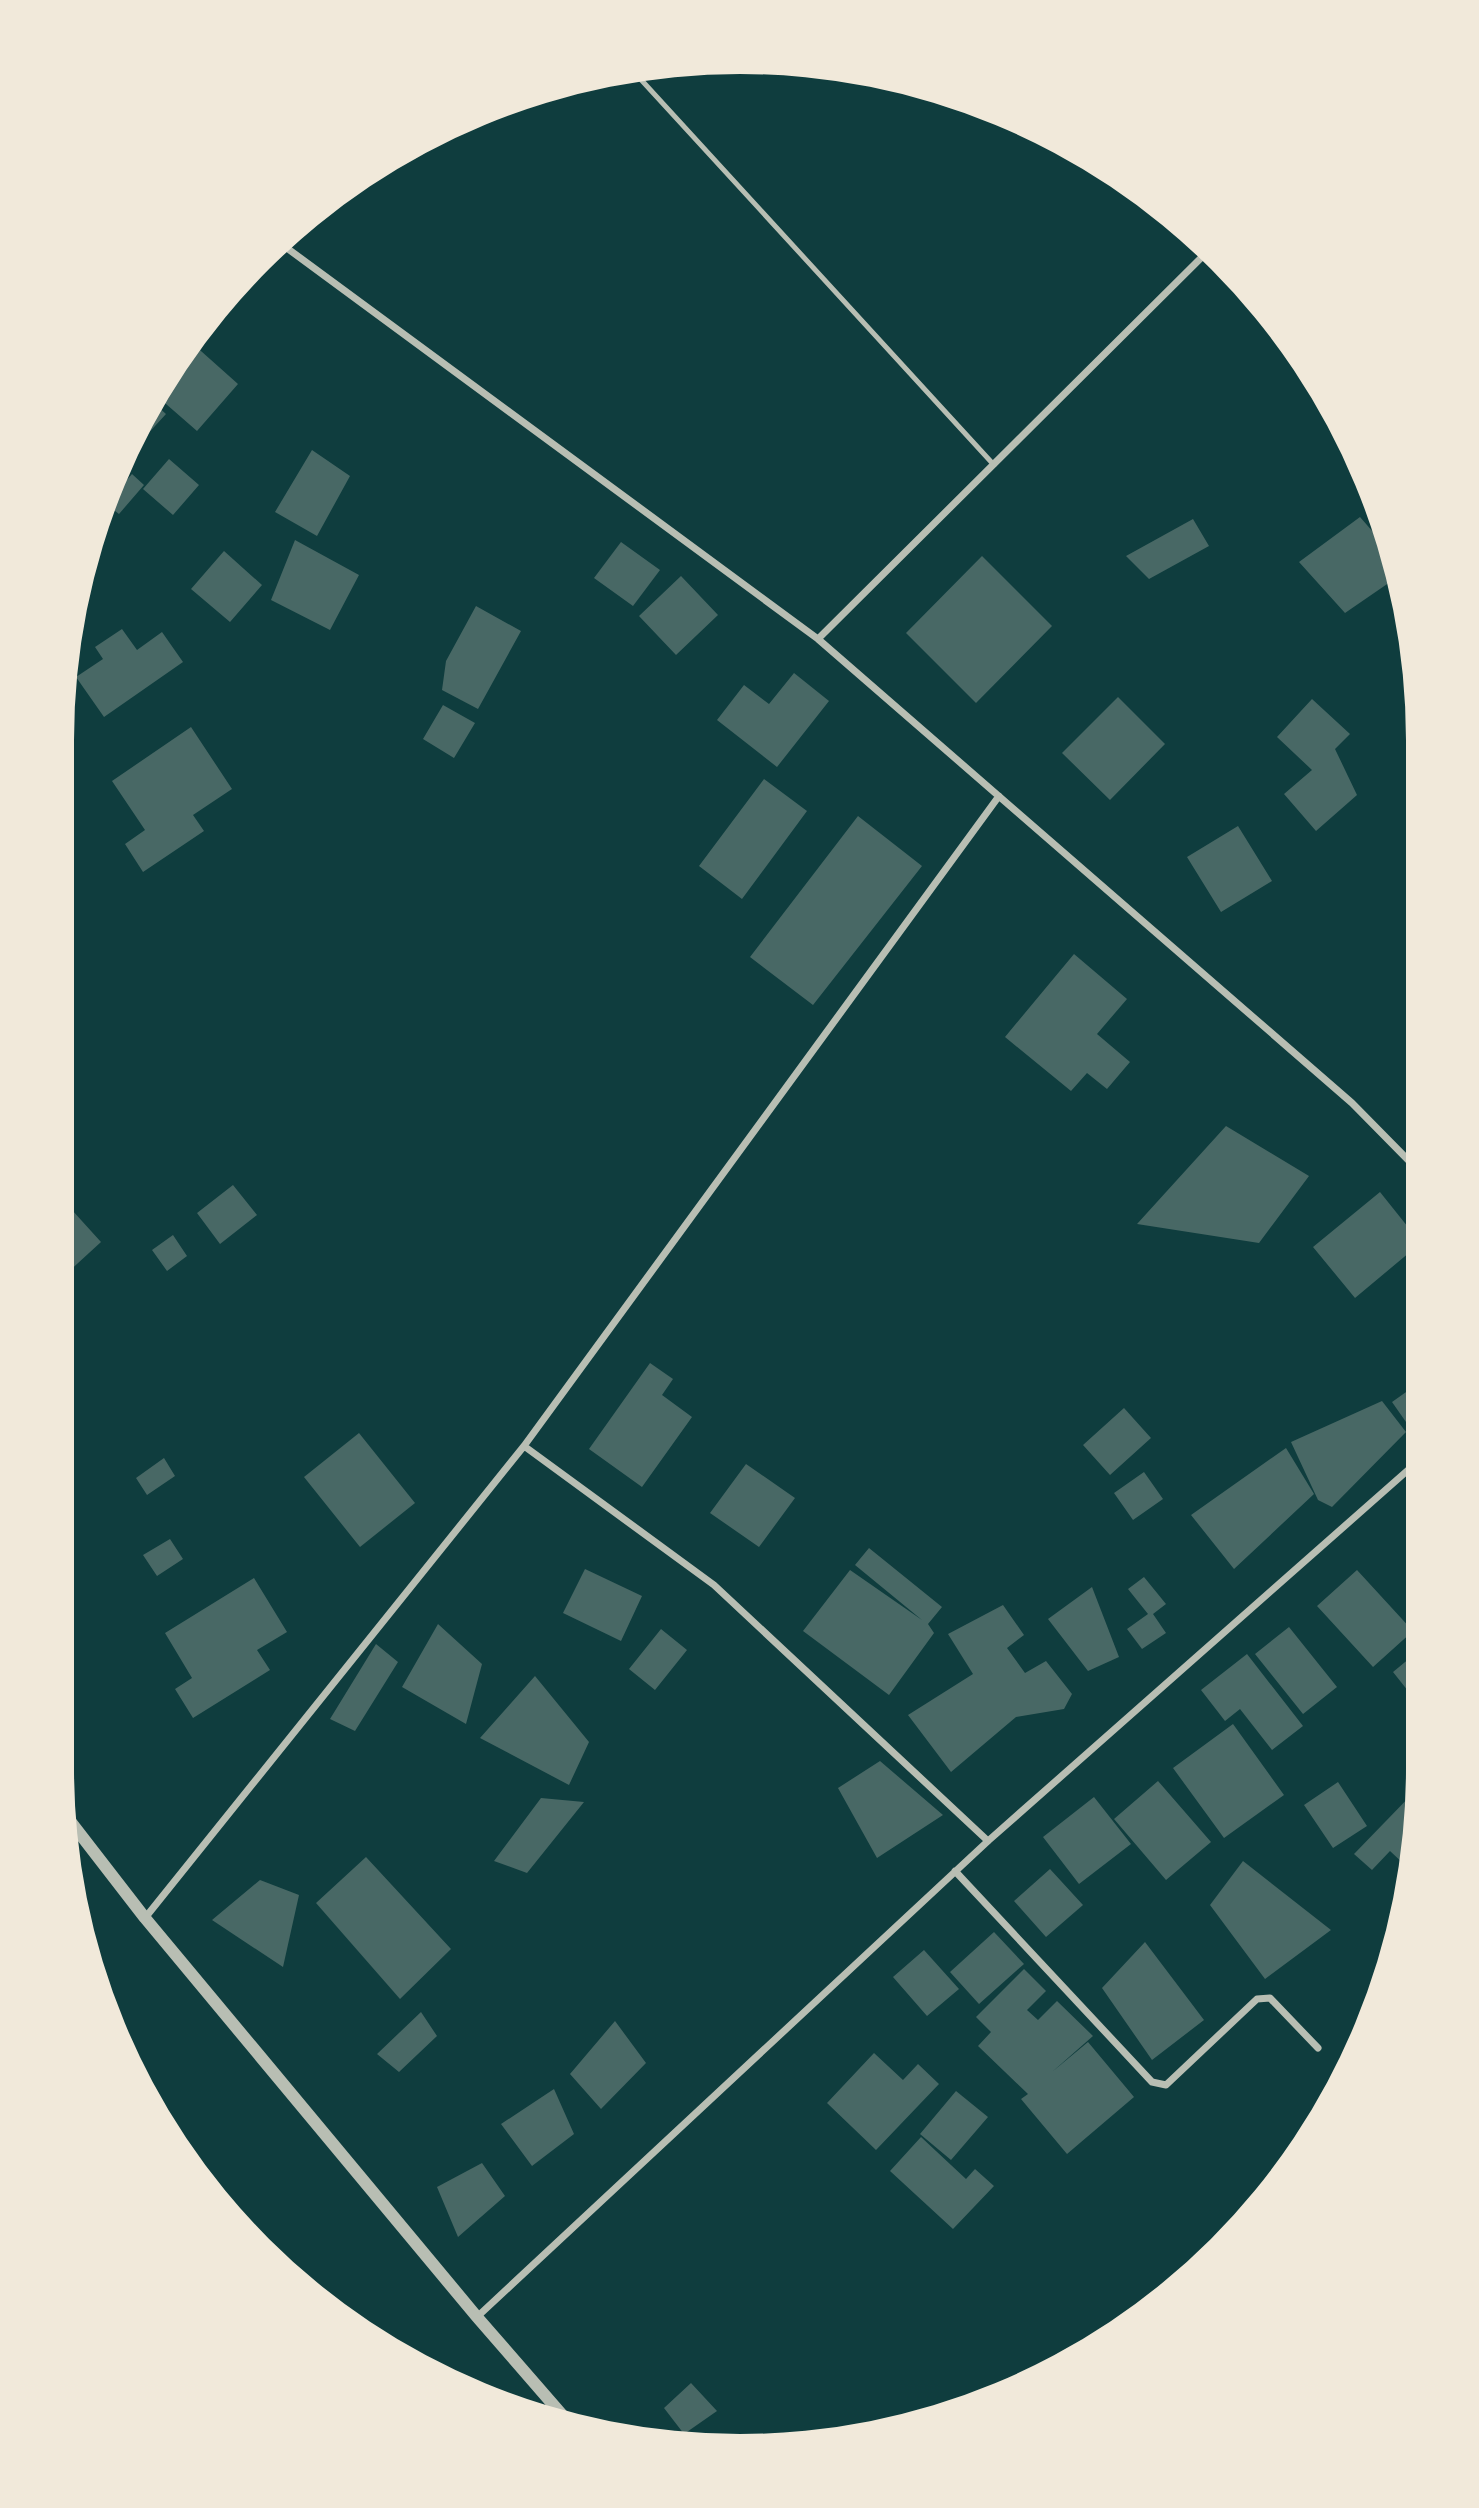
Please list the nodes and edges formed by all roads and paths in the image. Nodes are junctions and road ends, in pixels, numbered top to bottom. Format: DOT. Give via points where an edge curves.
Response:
graph roads {
  1 [pos="642,81"];
  2 [pos="289,250"];
  3 [pos="1200,259"];
  4 [pos="994,465"];
  5 [pos="818,639"];
  6 [pos="999,796"];
  7 [pos="1406,1158"];
  8 [pos="524,1446"];
  9 [pos="1406,1472"];
  10 [pos="77,1830"];
  11 [pos="988,1841"];
  12 [pos="955,1871"];
  13 [pos="145,1918"];
  14 [pos="1318,2048"];
  15 [pos="477,2318"];
  16 [pos="557,2409"];
  1 -- 4 [label="lane"];
  2 -- 5 [label="street"];
  3 -- 4 [label="street"];
  4 -- 5 [label="street"];
  5 -- 6 [label="street"];
  6 -- 7 [label="street" via="1352,1103"];
  6 -- 8 [label="street"];
  8 -- 11 [label="street" via="714,1585"];
  8 -- 13 [label="street"];
  9 -- 11 [label="street"];
  10 -- 13 [label="street"];
  11 -- 12 [label="street"];
  12 -- 14 [label="street" via="1152,2082 1166,2085 1257,1999 1270,1998"];
  12 -- 15 [label="street"];
  13 -- 15 [label="street"];
  15 -- 16 [label="street"];
}
